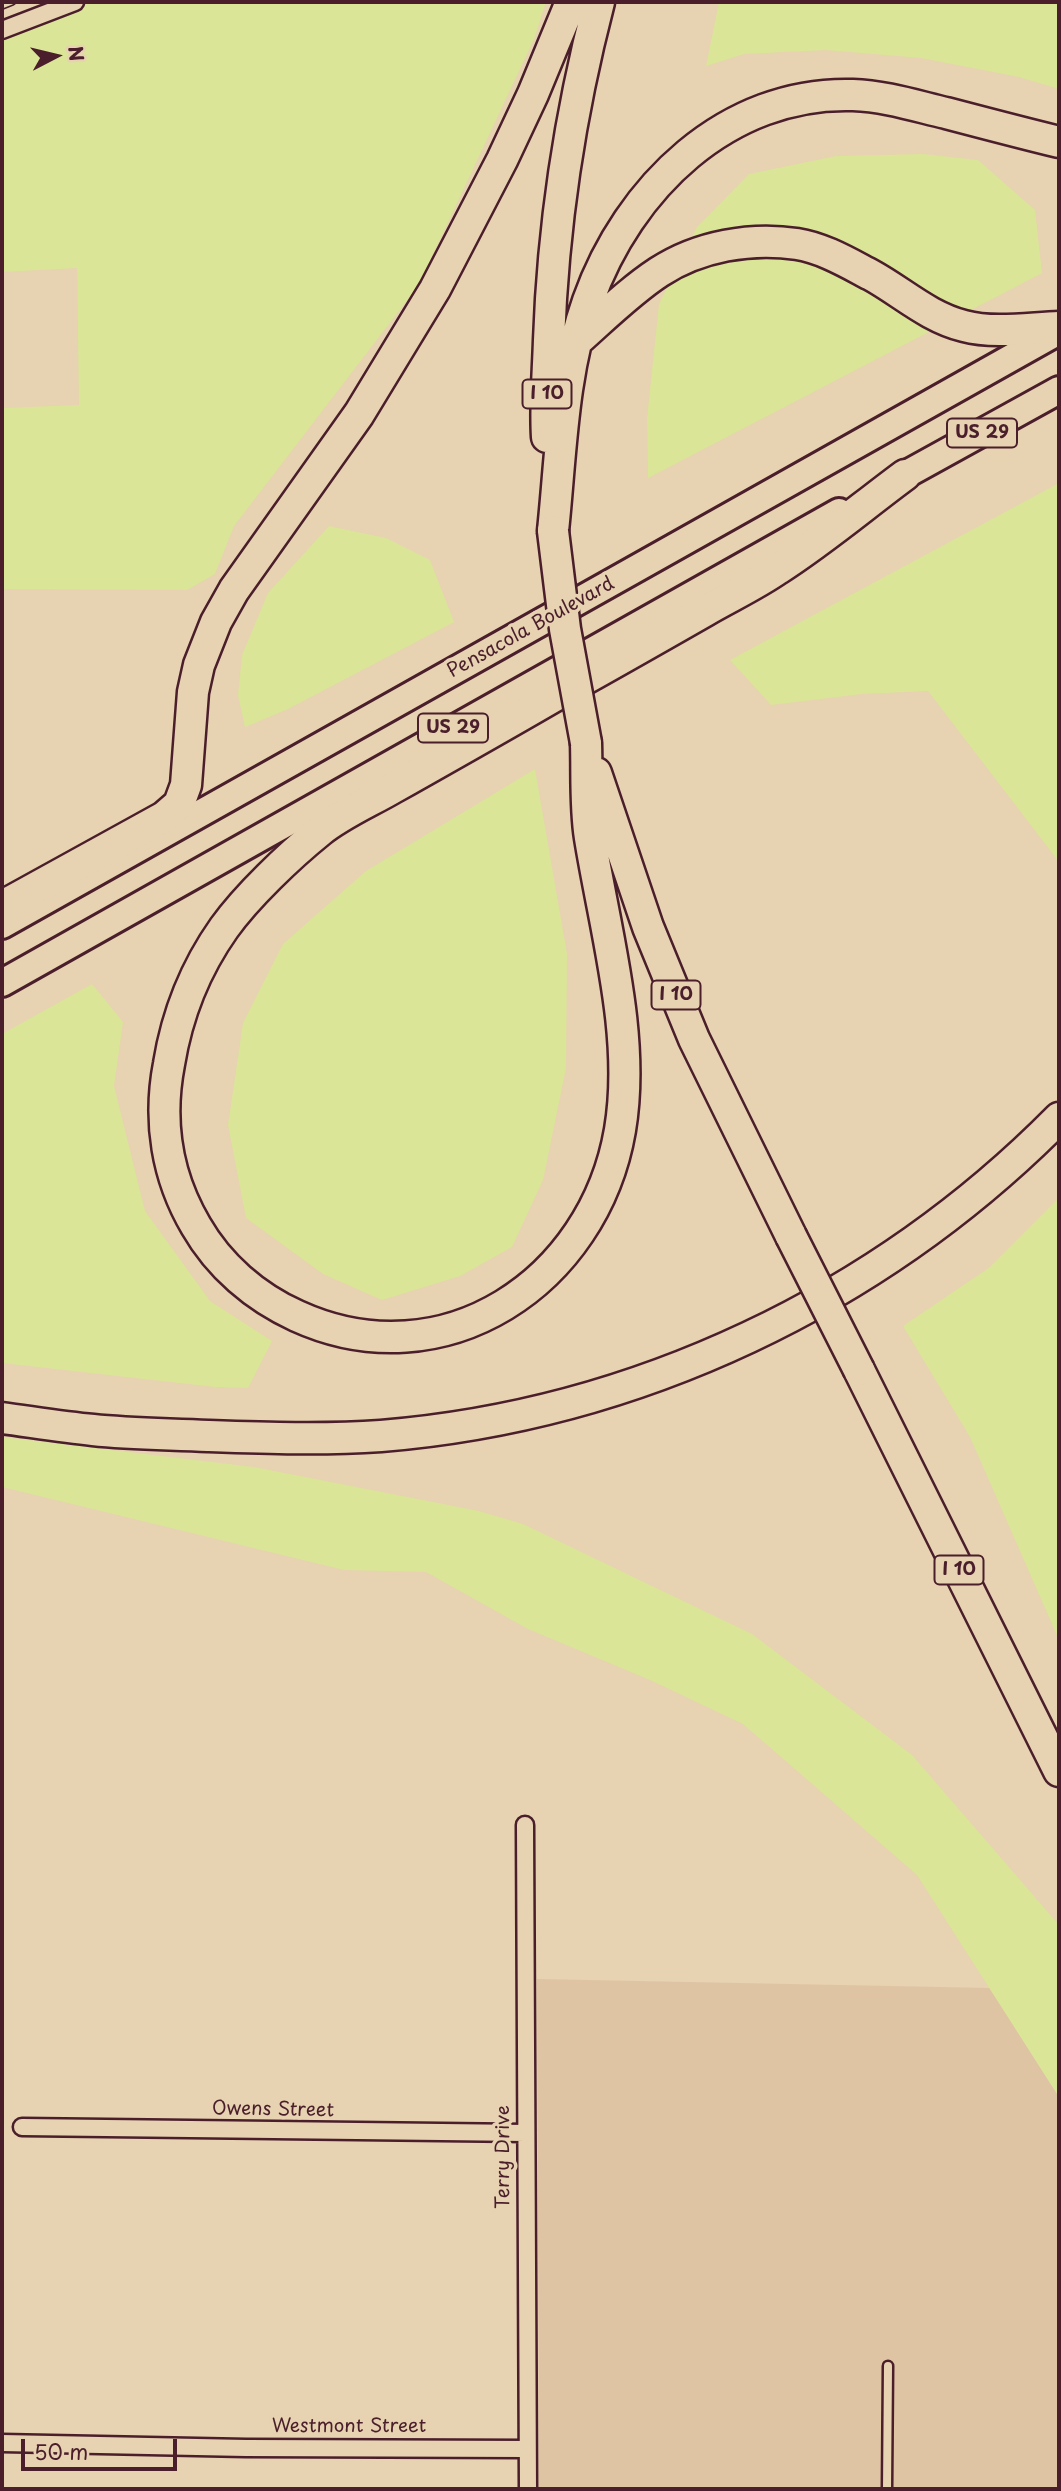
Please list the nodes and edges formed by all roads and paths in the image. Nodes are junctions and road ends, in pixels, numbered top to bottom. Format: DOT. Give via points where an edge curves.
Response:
graph roads {
  1 [pos="75,2"];
  2 [pos="571,2"];
  3 [pos="599,2"];
  4 [pos="2,30"];
  5 [pos="1059,142"];
  6 [pos="1059,329"];
  7 [pos="578,340"];
  8 [pos="1059,390"];
  9 [pos="905,475"];
  10 [pos="553,531"];
  11 [pos="586,743"];
  12 [pos="2,909"];
  13 [pos="2,925"];
  14 [pos="2,983"];
  15 [pos="1059,1118"];
  16 [pos="2,1418"];
  17 [pos="1059,1771"];
  18 [pos="524,1825"];
  19 [pos="22,2127"];
  20 [pos="524,2133"];
  21 [pos="888,2366"];
  22 [pos="2,2443"];
  23 [pos="527,2449"];
  24 [pos="527,2489"];
  25 [pos="887,2489"];
  1 -- 4 [label="street"];
  2 -- 12 [label="highway" via="507,149 435,289 359,414 216,622 193,692 186,785 179,804 164,817"];
  3 -- 10 [label="highway, I 10" via="569,135 554,256 546,421"];
  5 -- 7 [label="highway" via="855,95 801,99 753,113 696,147 638,206 602,265"];
  6 -- 7 [label="highway" via="966,327 938,318 833,255 799,244 756,242 723,246 658,272"];
  6 -- 13 [label="main road, Pensacola Boulevard / US 29"];
  7 -- 10 [label="highway"];
  8 -- 9 [label="main road, US 29"];
  9 -- 11 [label="highway" via="778,570 323,828 243,904 222,931 200,967 173,1040 165,1093 167,1152 176,1185 204,1240 254,1292 283,1310 342,1331 380,1336 449,1329 509,1303 536,1284 559,1262 597,1203 619,1136 625,1055 589,832"];
  9 -- 14 [label="main road, US 29"];
  10 -- 11 [label="highway, I 10, bridge"];
  11 -- 17 [label="highway, I 10, bridge" via="648,927 694,1040"];
  15 -- 16 [label="highway" via="955,1212 839,1291 706,1357 585,1399 459,1427 342,1438 95,1430"];
  18 -- 20 [label="street, Terry Drive"];
  19 -- 20 [label="street, Owens Street"];
  20 -- 23 [label="street, Terry Drive"];
  21 -- 25 [label="lane"];
  22 -- 23 [label="street, Westmont Street"];
  23 -- 24 [label="street, Terry Drive"];
}
